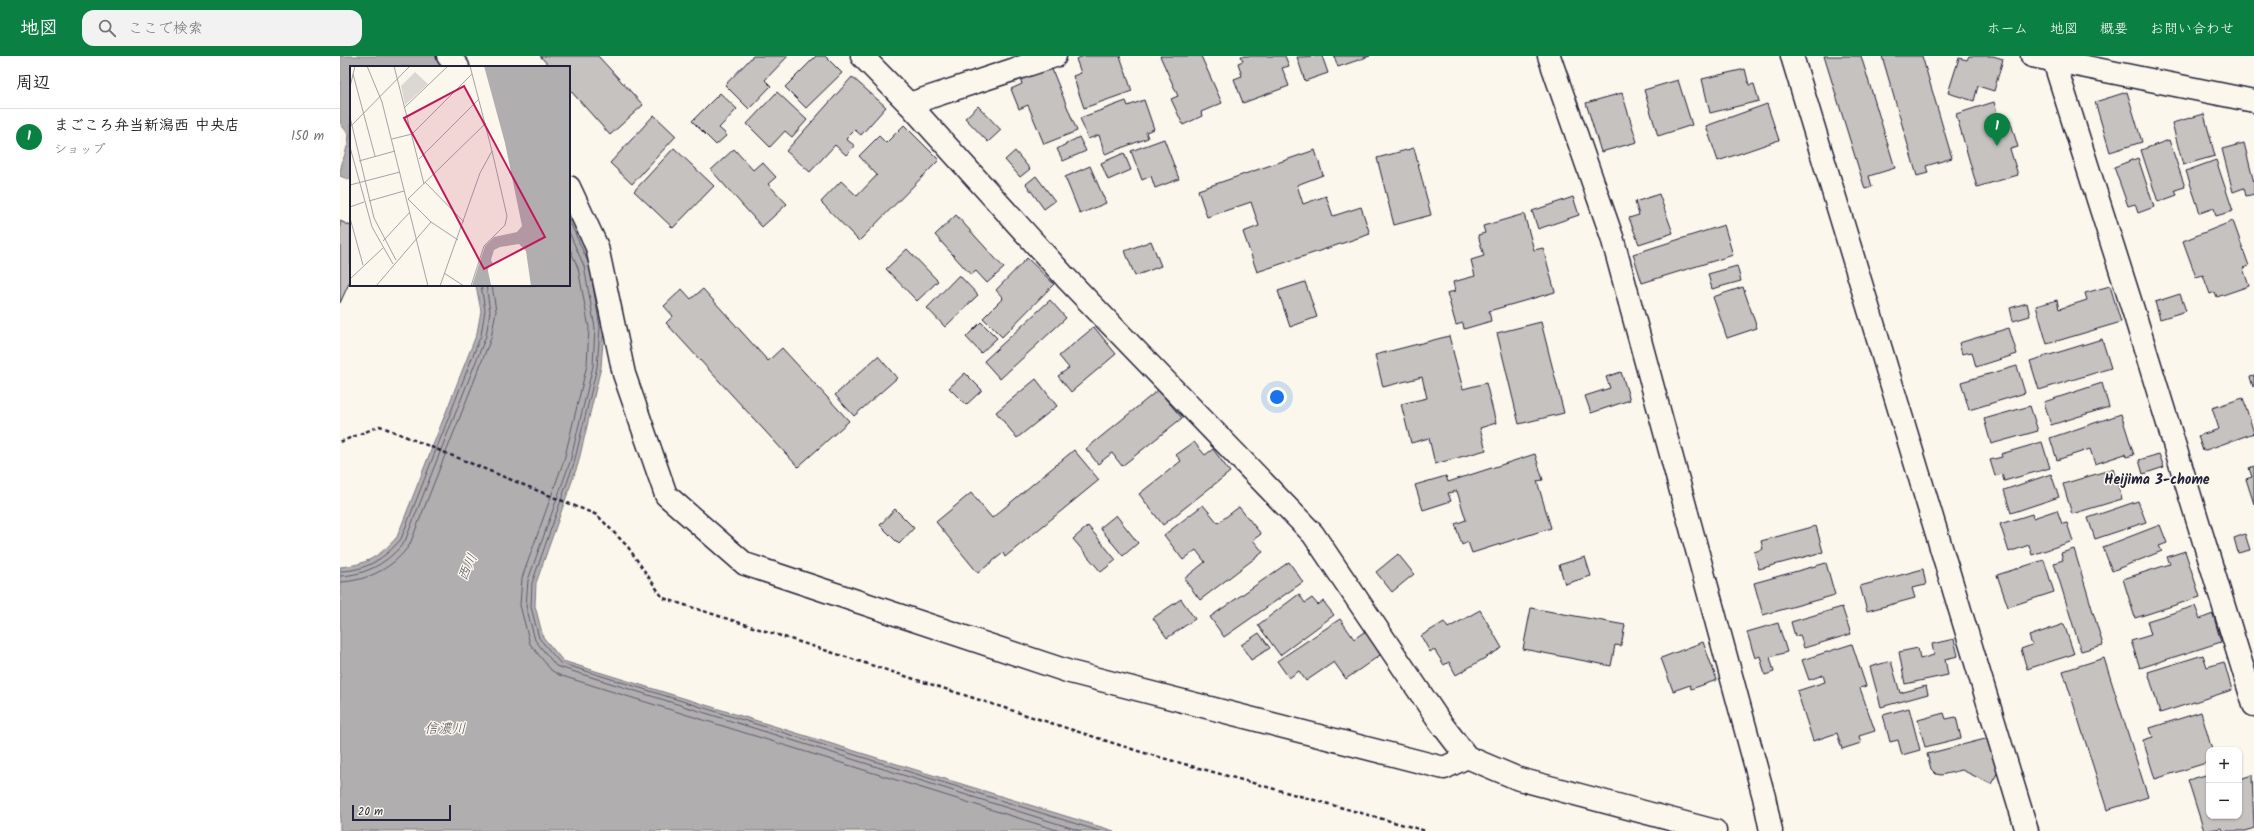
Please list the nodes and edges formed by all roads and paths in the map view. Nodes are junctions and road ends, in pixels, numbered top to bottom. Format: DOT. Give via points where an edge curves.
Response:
graph roads {
  1 [pos="448,56"];
  2 [pos="862,56"];
  3 [pos="1055,56"];
  4 [pos="1549,56"];
  5 [pos="1792,56"];
  6 [pos="2032,56"];
  7 [pos="2054,59"];
  8 [pos="457,66"];
  9 [pos="2254,101"];
  10 [pos="909,104"];
  11 [pos="570,190"];
  12 [pos="340,442"];
  13 [pos="2254,705"];
  14 [pos="1467,757"];
  15 [pos="1426,831"];
  16 [pos="1715,831"];
  17 [pos="1771,831"];
  18 [pos="2027,831"];
  1 -- 8 [label="street"];
  2 -- 10 [label="street"];
  3 -- 10 [label="street"];
  4 -- 17 [label="street" via="1612,237 1764,797"];
  5 -- 18 [label="street"];
  6 -- 7 [label="street"];
  7 -- 9 [label="street"];
  7 -- 13 [label="street"];
  10 -- 14 [label="street" via="1066,278 1313,534 1440,722"];
  11 -- 14 [label="street" via="598,247 624,374 666,495 745,564 1070,672 1444,768"];
  12 -- 15 [label="path" via="380,426 597,515 628,547 663,598 1142,752"];
  14 -- 16 [label="street" via="1519,779"];
}
